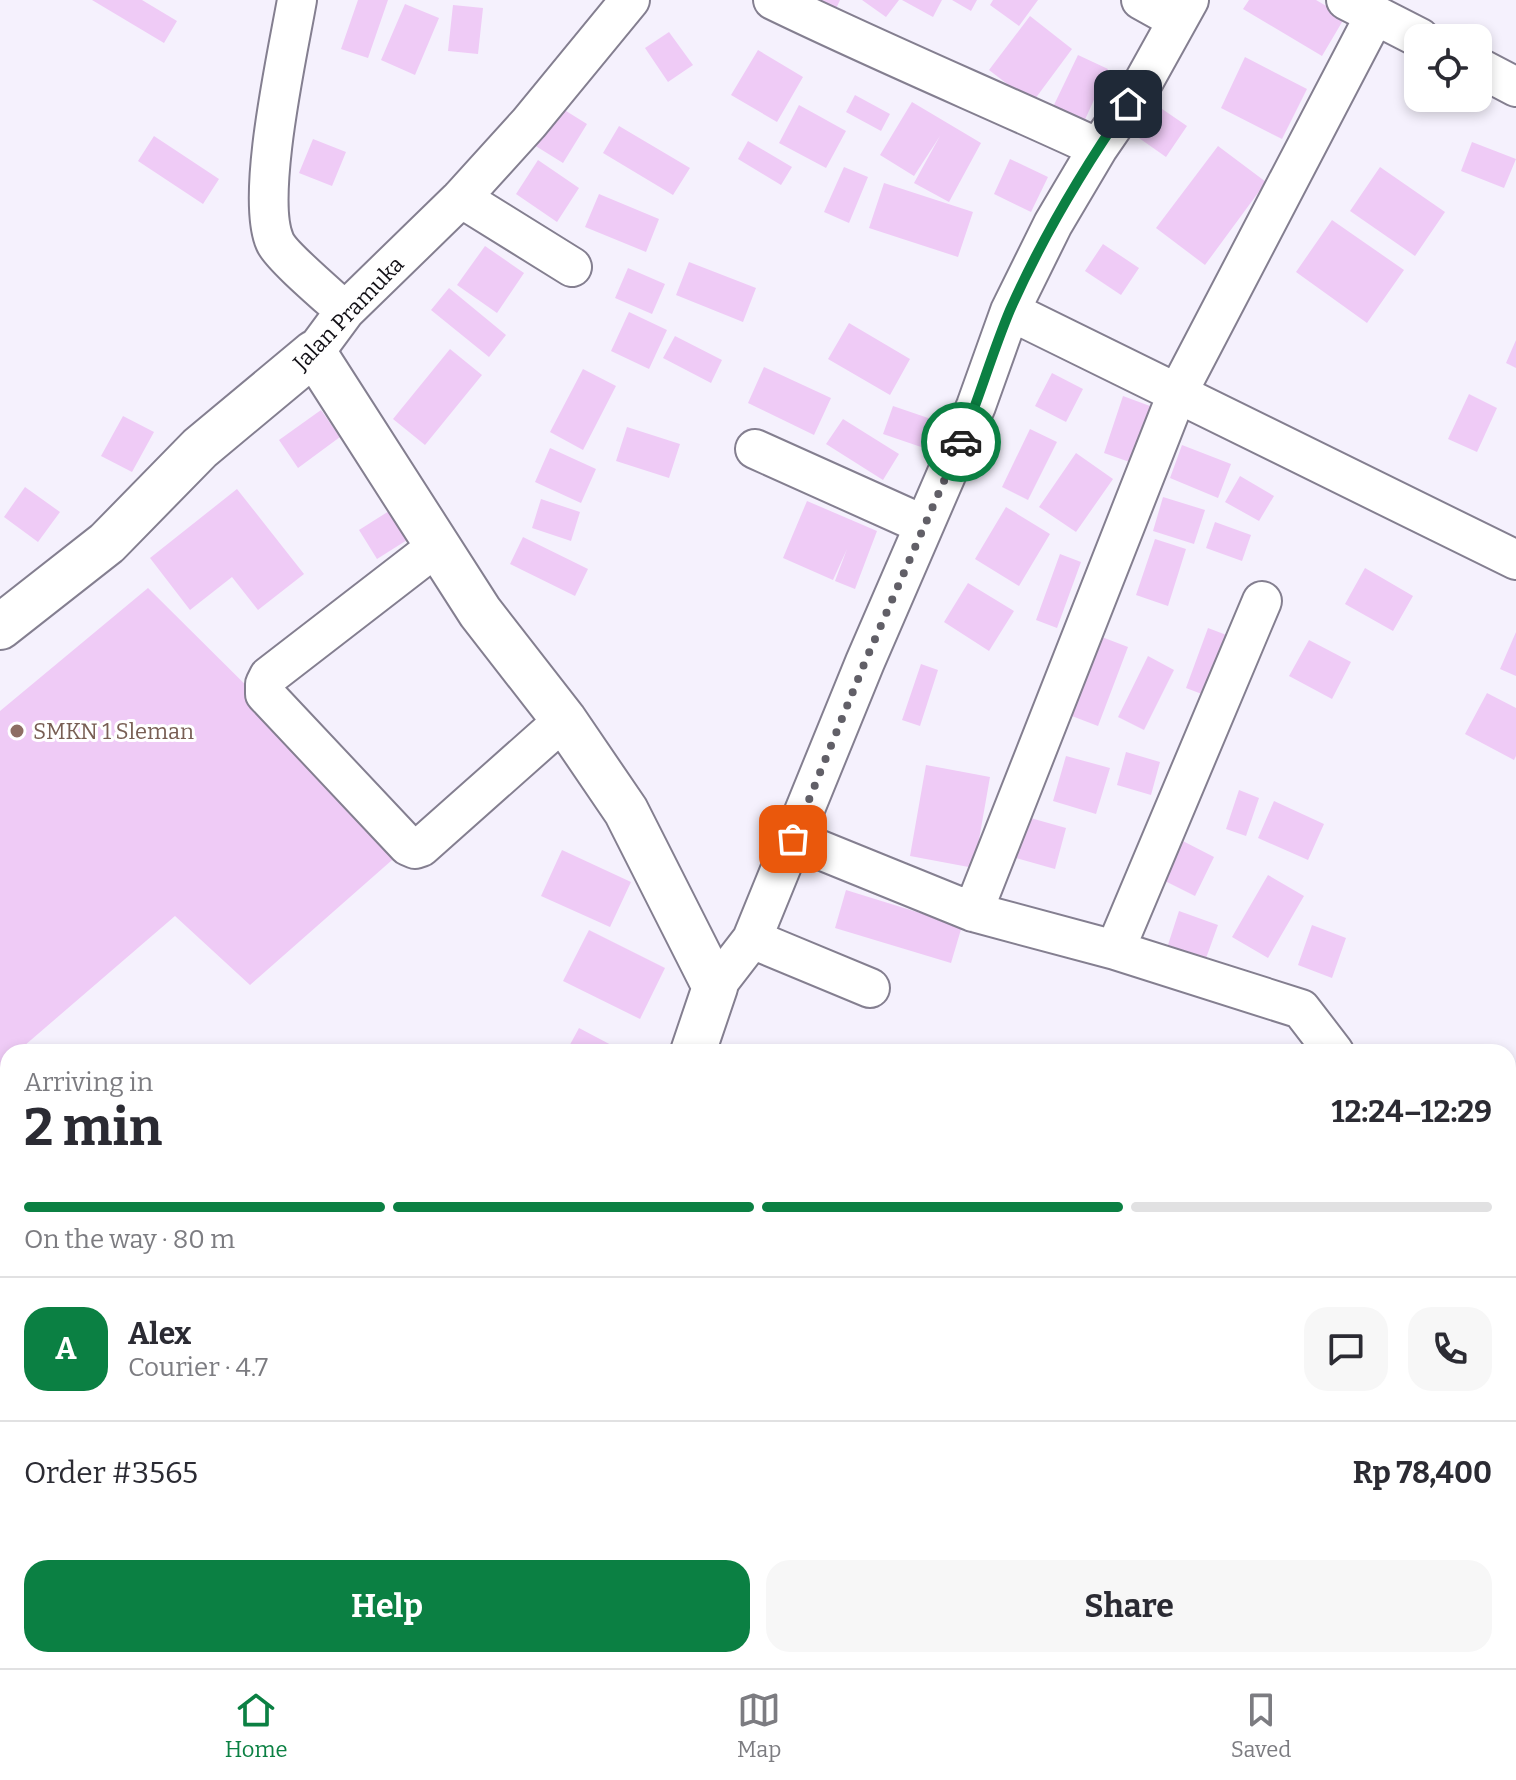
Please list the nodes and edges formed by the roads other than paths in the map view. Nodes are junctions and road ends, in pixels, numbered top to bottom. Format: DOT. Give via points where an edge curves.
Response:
graph roads {
  1 [pos="297,0"];
  2 [pos="630,0"];
  3 [pos="773,0"];
  4 [pos="1141,0"];
  5 [pos="1361,8"];
  6 [pos="1183,10"];
  7 [pos="1404,30"];
  8 [pos="1492,74"];
  9 [pos="1516,87"];
  10 [pos="1098,148"];
  11 [pos="461,198"];
  12 [pos="572,267"];
  13 [pos="345,311"];
  14 [pos="1010,311"];
  15 [pos="314,353"];
  16 [pos="1177,394"];
  17 [pos="755,449"];
  18 [pos="924,525"];
  19 [pos="436,547"];
  20 [pos="1516,560"];
  21 [pos="1262,601"];
  22 [pos="0,627"];
  23 [pos="564,720"];
  24 [pos="793,839"];
  25 [pos="973,912"];
  26 [pos="752,939"];
  27 [pos="1115,950"];
  28 [pos="715,987"];
  29 [pos="870,988"];
  30 [pos="696,1044"];
  31 [pos="1328,1044"];
  1 -- 13 [label="street" via="269,173 271,228 276,245"];
  2 -- 11 [label="street, Jalan Pramuka"];
  3 -- 10 [label="street"];
  4 -- 6 [label="street"];
  5 -- 7 [label="street"];
  5 -- 16 [label="street"];
  6 -- 10 [label="street" via="1144,81"];
  8 -- 9 [label="street"];
  10 -- 14 [label="street"];
  11 -- 12 [label="street"];
  11 -- 13 [label="street, Jalan Pramuka"];
  13 -- 15 [label="street, Jalan Pramuka"];
  14 -- 16 [label="street"];
  14 -- 18 [label="street"];
  15 -- 19 [label="street"];
  15 -- 22 [label="street, Jalan Pramuka" via="200,448 107,543"];
  16 -- 20 [label="street"];
  16 -- 25 [label="street"];
  17 -- 18 [label="street"];
  18 -- 24 [label="street"];
  19 -- 23 [label="street"];
  19 -- 23 [label="street" via="269,676 265,694 415,849"];
  21 -- 27 [label="street"];
  23 -- 28 [label="street" via="626,811"];
  24 -- 25 [label="street"];
  24 -- 26 [label="street"];
  25 -- 27 [label="street"];
  26 -- 28 [label="street"];
  26 -- 29 [label="street"];
  27 -- 31 [label="street" via="1301,1009"];
  28 -- 30 [label="street"];
}
